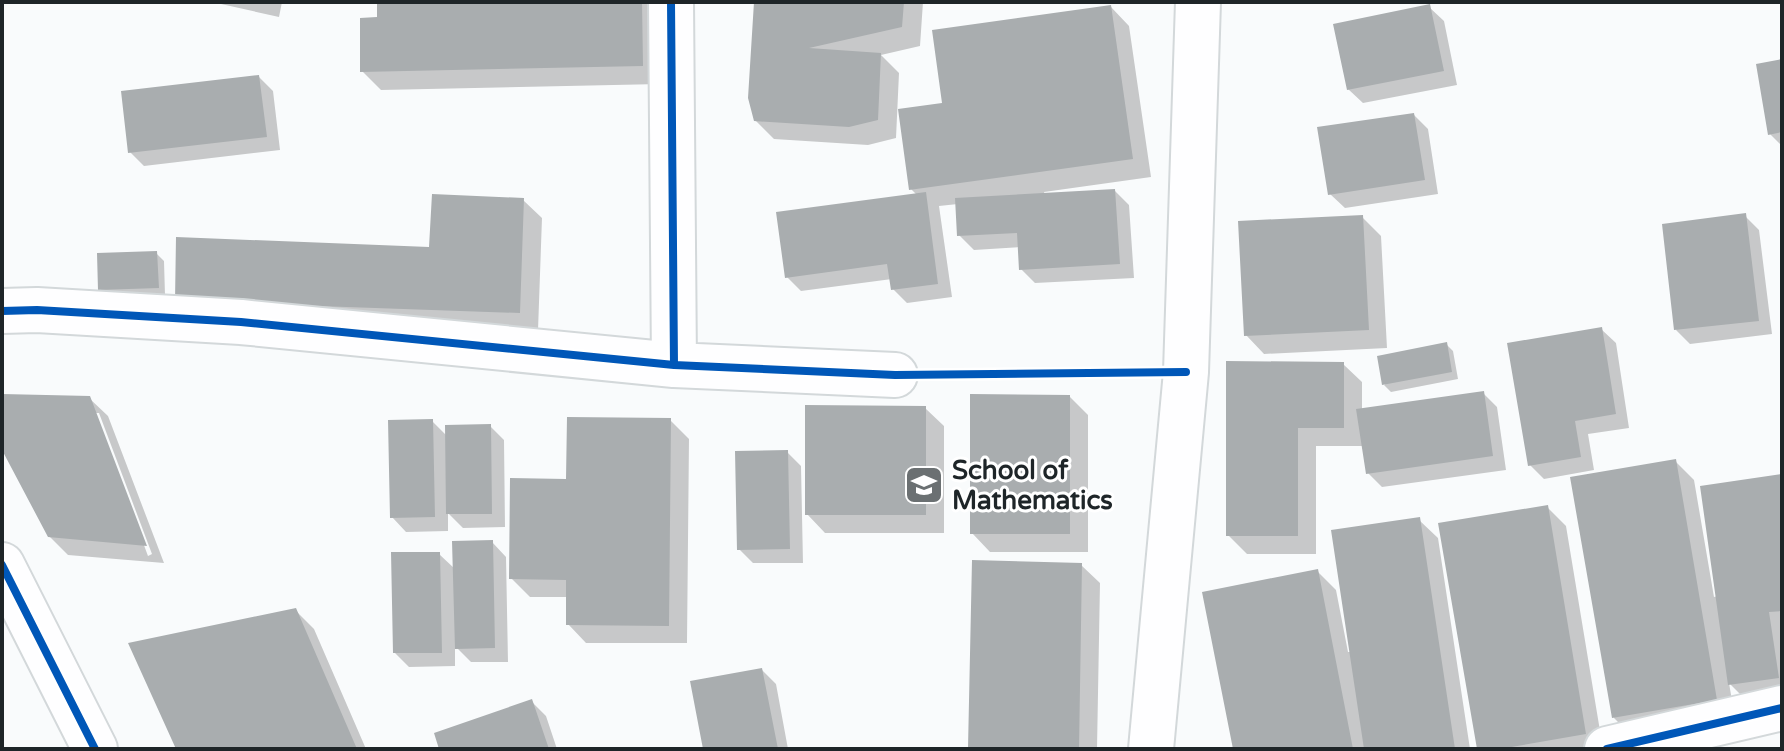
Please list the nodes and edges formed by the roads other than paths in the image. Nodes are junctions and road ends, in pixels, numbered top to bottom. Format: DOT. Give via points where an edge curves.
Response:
graph roads {
  1 [pos="671,2"];
  2 [pos="1198,2"];
  3 [pos="2,311"];
  4 [pos="674,365"];
  5 [pos="895,375"];
  6 [pos="2,565"];
  7 [pos="1782,708"];
  8 [pos="95,749"];
  9 [pos="1151,749"];
  10 [pos="1607,749"];
  1 -- 4 [label="street"];
  2 -- 9 [label="street" via="1186,372"];
  3 -- 4 [label="street" via="241,322"];
  4 -- 5 [label="street"];
  6 -- 8 [label="street"];
  7 -- 10 [label="street"];
}
